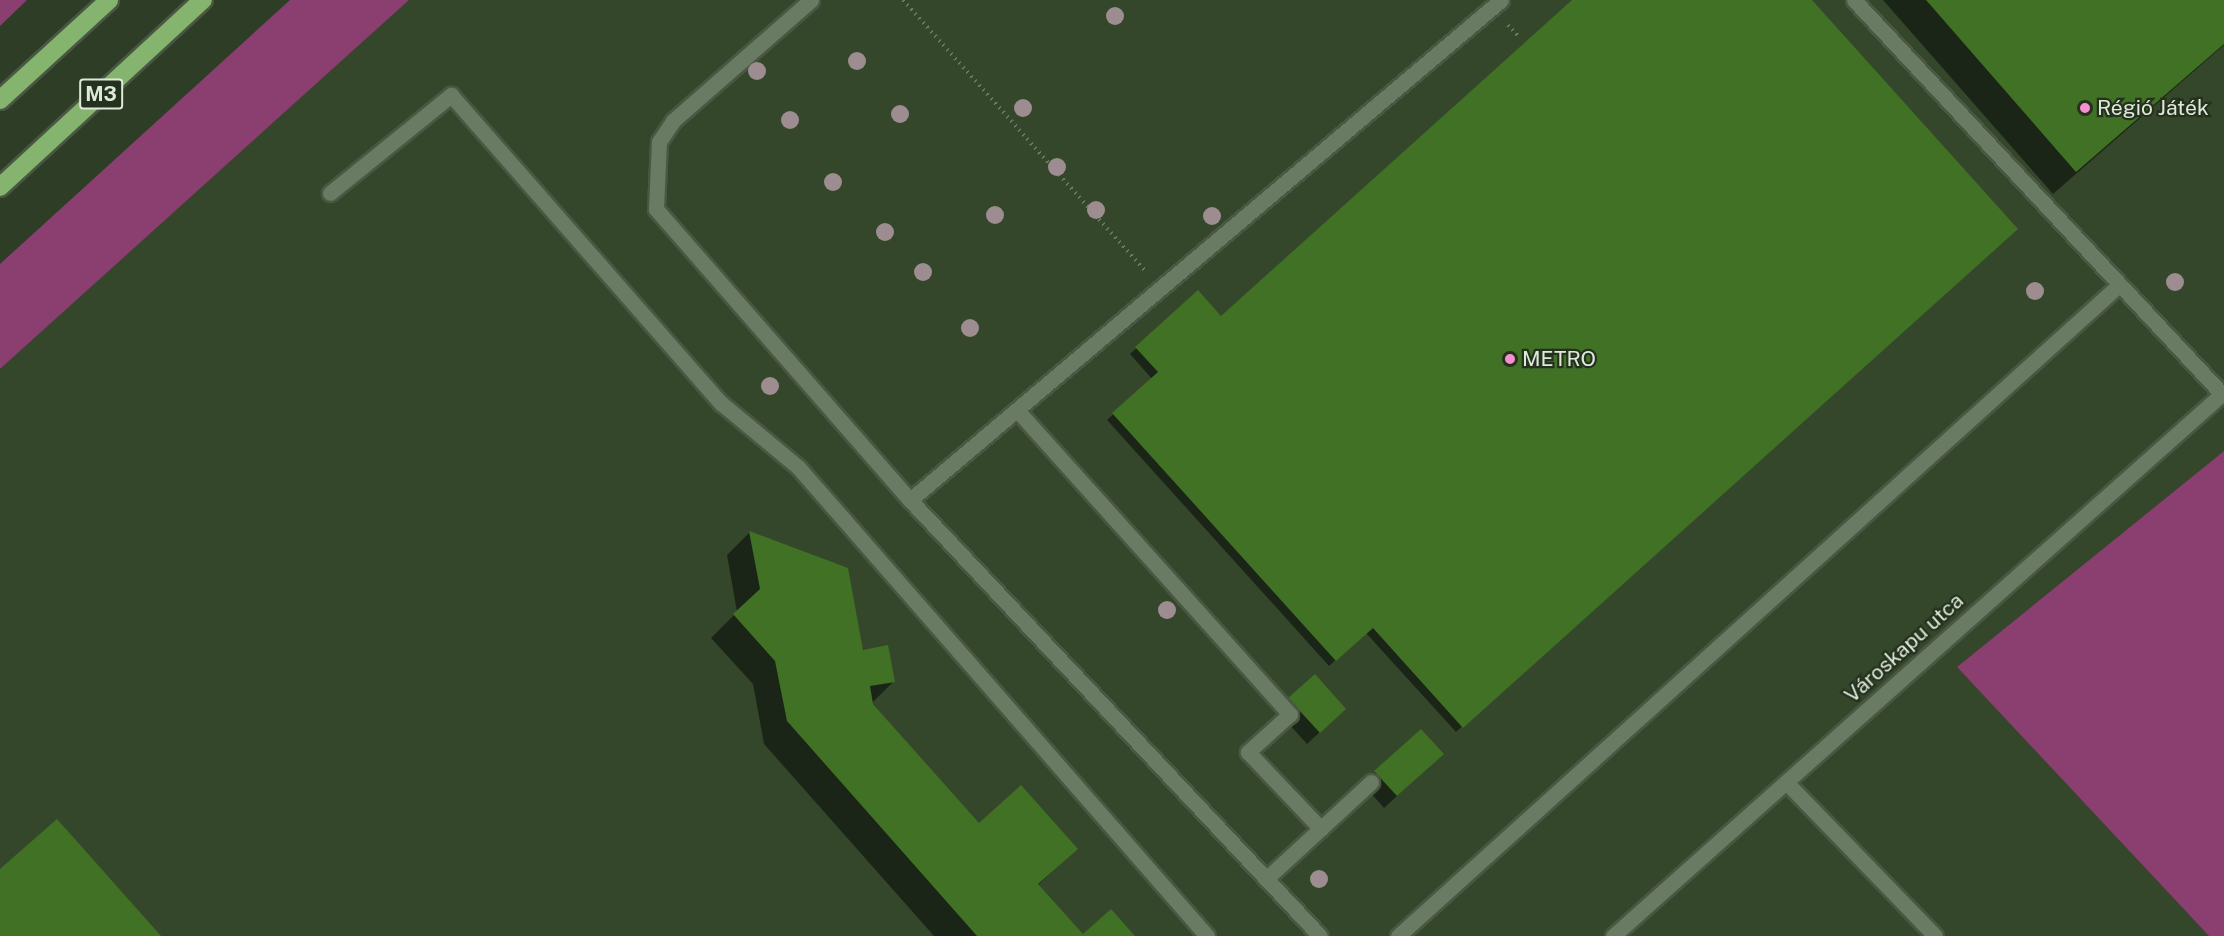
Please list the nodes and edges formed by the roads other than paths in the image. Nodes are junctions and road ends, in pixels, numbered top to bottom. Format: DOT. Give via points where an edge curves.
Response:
graph roads {
  1 [pos="109,0"];
  2 [pos="203,0"];
  3 [pos="811,0"];
  4 [pos="1501,0"];
  5 [pos="1854,0"];
  6 [pos="0,100"];
  7 [pos="0,187"];
  8 [pos="330,194"];
  9 [pos="2119,285"];
  10 [pos="2223,393"];
  11 [pos="1017,410"];
  12 [pos="910,500"];
  13 [pos="1371,782"];
  14 [pos="1786,782"];
  15 [pos="1321,829"];
  16 [pos="1266,879"];
  17 [pos="1207,936"];
  18 [pos="1320,936"];
  19 [pos="1398,936"];
  20 [pos="1612,936"];
  21 [pos="1935,936"];
  1 -- 6 [label="highway"];
  2 -- 7 [label="highway, M3"];
  3 -- 12 [label="street" via="673,121 659,142 656,208"];
  4 -- 11 [label="street"];
  5 -- 9 [label="street"];
  8 -- 17 [label="street" via="451,95 721,403 798,467"];
  9 -- 10 [label="street"];
  9 -- 19 [label="street"];
  10 -- 14 [label="street, Városkapu utca"];
  11 -- 12 [label="street"];
  11 -- 15 [label="street" via="1290,714 1248,752"];
  12 -- 16 [label="street"];
  13 -- 15 [label="street"];
  14 -- 20 [label="street, Városkapu utca"];
  14 -- 21 [label="street"];
  15 -- 16 [label="street"];
  16 -- 18 [label="street"];
}
